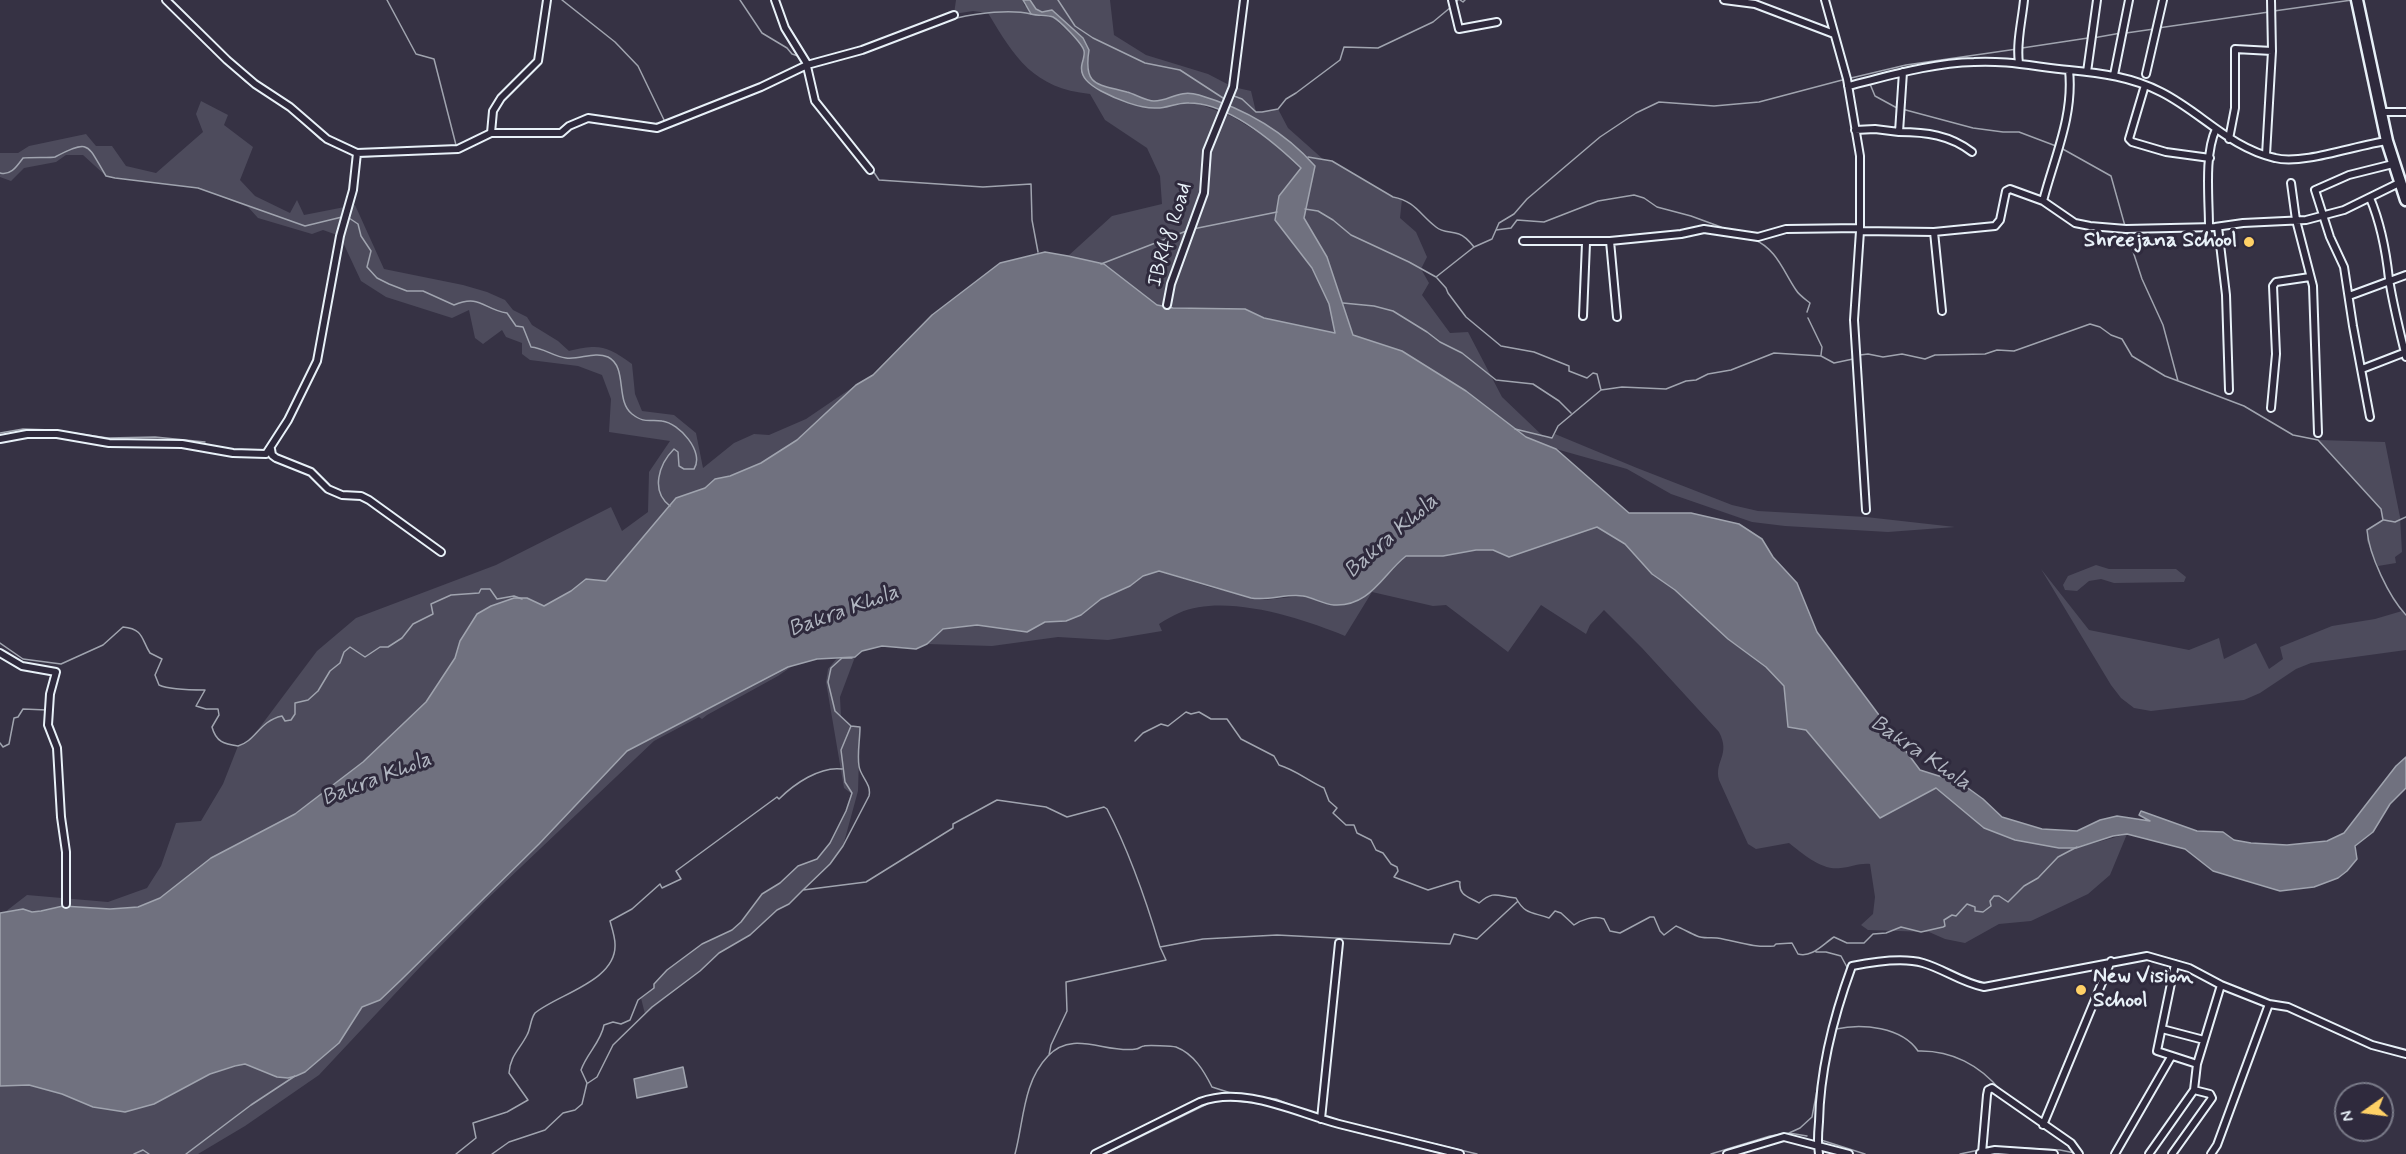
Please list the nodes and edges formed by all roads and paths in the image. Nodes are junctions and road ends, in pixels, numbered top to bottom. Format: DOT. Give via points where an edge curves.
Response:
graph roads {
  1 [pos="166,0"];
  2 [pos="547,0"];
  3 [pos="775,0"];
  4 [pos="1244,0"];
  5 [pos="1724,0"];
  6 [pos="1825,0"];
  7 [pos="2024,0"];
  8 [pos="2097,0"];
  9 [pos="2129,0"];
  10 [pos="2163,0"];
  11 [pos="2271,0"];
  12 [pos="2357,0"];
  13 [pos="1453,3"];
  14 [pos="954,15"];
  15 [pos="1497,22"];
  16 [pos="1834,34"];
  17 [pos="2272,51"];
  18 [pos="2019,63"];
  19 [pos="807,65"];
  20 [pos="2069,70"];
  21 [pos="1903,72"];
  22 [pos="2087,72"];
  23 [pos="2146,74"];
  24 [pos="2114,75"];
  25 [pos="2145,85"];
  26 [pos="1848,86"];
  27 [pos="2381,112"];
  28 [pos="2406,112"];
  29 [pos="2216,129"];
  30 [pos="1855,130"];
  31 [pos="1899,132"];
  32 [pos="491,133"];
  33 [pos="2229,139"];
  34 [pos="2387,141"];
  35 [pos="1971,152"];
  36 [pos="357,153"];
  37 [pos="2266,155"];
  38 [pos="2210,158"];
  39 [pos="2393,164"];
  40 [pos="870,170"];
  41 [pos="2291,183"];
  42 [pos="2404,192"];
  43 [pos="2370,198"];
  44 [pos="2043,201"];
  45 [pos="2322,216"];
  46 [pos="2296,220"];
  47 [pos="2209,227"];
  48 [pos="2218,227"];
  49 [pos="1860,229"];
  50 [pos="1934,232"];
  51 [pos="1523,241"];
  52 [pos="1610,241"];
  53 [pos="1586,243"];
  54 [pos="2406,275"];
  55 [pos="2310,276"];
  56 [pos="2389,280"];
  57 [pos="2349,296"];
  58 [pos="1167,305"];
  59 [pos="1942,311"];
  60 [pos="1583,316"];
  61 [pos="1617,318"];
  62 [pos="2406,354"];
  63 [pos="2362,369"];
  64 [pos="2229,390"];
  65 [pos="2271,408"];
  66 [pos="2370,417"];
  67 [pos="2318,433"];
  68 [pos="0,438"];
  69 [pos="271,449"];
  70 [pos="1866,510"];
  71 [pos="441,552"];
  72 [pos="0,653"];
  73 [pos="66,904"];
  74 [pos="1339,943"];
  75 [pos="2111,961"];
  76 [pos="2175,964"];
  77 [pos="2221,986"];
  78 [pos="2269,1004"];
  79 [pos="2162,1029"];
  80 [pos="2204,1040"];
  81 [pos="2406,1054"];
  82 [pos="2171,1057"];
  83 [pos="2197,1064"];
  84 [pos="2194,1090"];
  85 [pos="1321,1119"];
  86 [pos="2043,1125"];
  87 [pos="1817,1144"];
  88 [pos="1095,1154"];
  89 [pos="1460,1154"];
  90 [pos="1727,1154"];
  91 [pos="1819,1154"];
  92 [pos="1849,1154"];
  93 [pos="1980,1154"];
  94 [pos="2054,1154"];
  95 [pos="2079,1154"];
  96 [pos="2115,1154"];
  97 [pos="2149,1154"];
  98 [pos="2172,1154"];
  99 [pos="2211,1154"];
  1 -- 36 [label="street" via="255,84 290,107 327,140"];
  2 -- 32 [label="street" via="538,61 501,98 493,111"];
  3 -- 19 [label="street" via="785,28"];
  4 -- 58 [label="street, IBR48 Road" via="1233,87 1207,151 1204,193"];
  5 -- 16 [label="street" via="1755,4"];
  6 -- 16 [label="street"];
  7 -- 18 [label="street" via="2017,49"];
  8 -- 22 [label="street"];
  9 -- 24 [label="street"];
  10 -- 23 [label="street"];
  11 -- 17 [label="street"];
  12 -- 27 [label="highway"];
  13 -- 15 [label="street" via="1460,29"];
  14 -- 19 [label="street" via="862,50"];
  16 -- 26 [label="street"];
  17 -- 33 [label="street" via="2235,49 2235,108"];
  17 -- 37 [label="street"];
  18 -- 20 [label="street"];
  18 -- 21 [label="street" via="1975,62"];
  19 -- 32 [label="street" via="657,128 588,118 561,133"];
  19 -- 40 [label="street" via="817,104"];
  20 -- 22 [label="street"];
  20 -- 44 [label="street" via="2069,106"];
  21 -- 26 [label="street"];
  21 -- 31 [label="street"];
  22 -- 24 [label="street"];
  24 -- 25 [label="street"];
  25 -- 29 [label="street" via="2181,103"];
  25 -- 38 [label="street" via="2134,118 2132,142"];
  26 -- 30 [label="street"];
  27 -- 28 [label="street"];
  27 -- 34 [label="highway"];
  29 -- 33 [label="street"];
  29 -- 38 [label="street"];
  30 -- 31 [label="street"];
  30 -- 49 [label="street" via="1860,156"];
  31 -- 35 [label="street" via="1946,137"];
  32 -- 36 [label="street" via="458,149"];
  33 -- 37 [label="street"];
  34 -- 37 [label="street" via="2296,159"];
  34 -- 39 [label="highway"];
  36 -- 69 [label="street" via="353,190 340,236 317,361"];
  38 -- 47 [label="street"];
  39 -- 42 [label="highway"];
  39 -- 45 [label="street" via="2349,175 2315,190"];
  41 -- 46 [label="street"];
  42 -- 43 [label="street"];
  43 -- 45 [label="street"];
  43 -- 56 [label="street" via="2388,256"];
  44 -- 47 [label="street" via="2075,223 2090,226"];
  44 -- 50 [label="street" via="2010,189 1995,226"];
  45 -- 46 [label="street"];
  45 -- 57 [label="street" via="2344,267"];
  46 -- 48 [label="street"];
  46 -- 55 [label="street"];
  47 -- 48 [label="street"];
  48 -- 64 [label="street" via="2226,295"];
  49 -- 50 [label="street"];
  49 -- 52 [label="street" via="1786,229 1758,237 1704,229"];
  49 -- 70 [label="street" via="1854,320"];
  50 -- 59 [label="street"];
  51 -- 53 [label="street"];
  52 -- 53 [label="street"];
  52 -- 61 [label="street"];
  53 -- 60 [label="street"];
  54 -- 56 [label="street"];
  55 -- 65 [label="street" via="2276,282 2273,286 2276,354"];
  55 -- 67 [label="street"];
  56 -- 57 [label="street"];
  56 -- 62 [label="street"];
  57 -- 63 [label="street"];
  62 -- 63 [label="street"];
  63 -- 66 [label="street"];
  68 -- 69 [label="street" via="57,434 109,443 182,444 252,455 266,454"];
  69 -- 71 [label="street" via="276,458 311,472 328,489 361,496 382,508"];
  72 -- 73 [label="street" via="21,666 56,672 48,725 57,748"];
  74 -- 85 [label="street"];
  75 -- 76 [label="street" via="2146,956"];
  75 -- 86 [label="street"];
  75 -- 87 [label="street" via="1984,987 1914,961 1852,966 1827,1052"];
  76 -- 77 [label="street"];
  76 -- 79 [label="street"];
  77 -- 78 [label="street"];
  77 -- 80 [label="street"];
  78 -- 81 [label="street" via="2288,1007 2372,1045"];
  78 -- 99 [label="street"];
  79 -- 80 [label="street"];
  79 -- 82 [label="street" via="2157,1051"];
  80 -- 83 [label="street"];
  82 -- 83 [label="street"];
  82 -- 96 [label="street"];
  83 -- 84 [label="street"];
  84 -- 97 [label="street"];
  84 -- 98 [label="street" via="2212,1098"];
  85 -- 88 [label="street" via="1265,1102 1218,1096"];
  85 -- 89 [label="street"];
  86 -- 93 [label="street" via="1992,1088"];
  86 -- 95 [label="street" via="2071,1143"];
  87 -- 90 [label="street" via="1784,1137"];
  87 -- 91 [label="street"];
  87 -- 92 [label="street"];
  93 -- 94 [label="street" via="1995,1150"];
}
